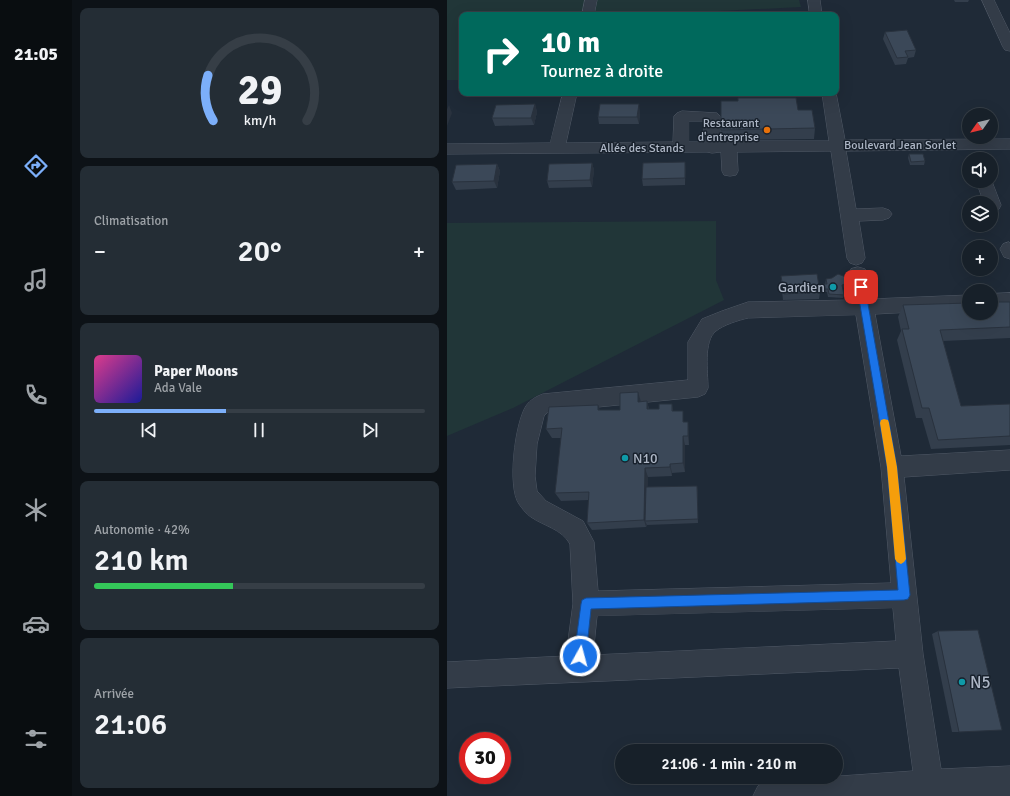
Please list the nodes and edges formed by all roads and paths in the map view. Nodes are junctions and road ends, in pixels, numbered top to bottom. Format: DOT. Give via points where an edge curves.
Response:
graph roads {
  1 [pos="591,0"];
  2 [pos="814,0"];
  3 [pos="988,0"];
  4 [pos="589,12"];
  5 [pos="816,12"];
  6 [pos="1010,47"];
  7 [pos="569,96"];
  8 [pos="830,96"];
  9 [pos="1010,144"];
  10 [pos="838,146"];
  11 [pos="729,147"];
  12 [pos="557,148"];
  13 [pos="681,148"];
  14 [pos="712,148"];
  15 [pos="447,149"];
  16 [pos="973,152"];
  17 [pos="731,171"];
  18 [pos="883,214"];
  19 [pos="849,215"];
  20 [pos="1010,300"];
  21 [pos="998,301"];
  22 [pos="962,302"];
  23 [pos="865,307"];
  24 [pos="1010,460"];
  25 [pos="892,467"];
  26 [pos="904,595"];
  27 [pos="586,604"];
  28 [pos="909,654"];
  29 [pos="578,670"];
  30 [pos="447,675"];
  31 [pos="1010,781"];
  32 [pos="930,790"];
  33 [pos="768,796"];
  1 -- 4 [label="street"];
  2 -- 5 [label="street"];
  3 -- 6 [label="street"];
  7 -- 12 [label="street"];
  8 -- 10 [label="street"];
  9 -- 16 [label="street, Boulevard Jean Sorlet"];
  10 -- 11 [label="street, Allée des Stands"];
  10 -- 16 [label="street, Boulevard Jean Sorlet"];
  10 -- 19 [label="street"];
  11 -- 14 [label="street, Allée des Stands"];
  11 -- 17 [label="street"];
  12 -- 13 [label="street, Allée des Stands"];
  12 -- 15 [label="street, Allée des Stands"];
  13 -- 14 [label="street, Allée des Stands"];
  13 -- 14 [label="street" via="682,116 712,116"];
  18 -- 19 [label="street"];
  19 -- 23 [label="street"];
  20 -- 21 [label="street"];
  22 -- 23 [label="street"];
  23 -- 25 [label="street"];
  23 -- 27 [label="street" via="748,310 709,325 698,342 698,388 543,403 534,411 526,444 523,476 526,495 538,509 575,529 582,542"];
  24 -- 25 [label="street"];
  25 -- 26 [label="street"];
  26 -- 27 [label="street"];
  26 -- 28 [label="street"];
  27 -- 29 [label="street"];
  28 -- 29 [label="street"];
  28 -- 32 [label="street"];
  29 -- 30 [label="street"];
  31 -- 32 [label="street"];
  32 -- 33 [label="street"];
}
